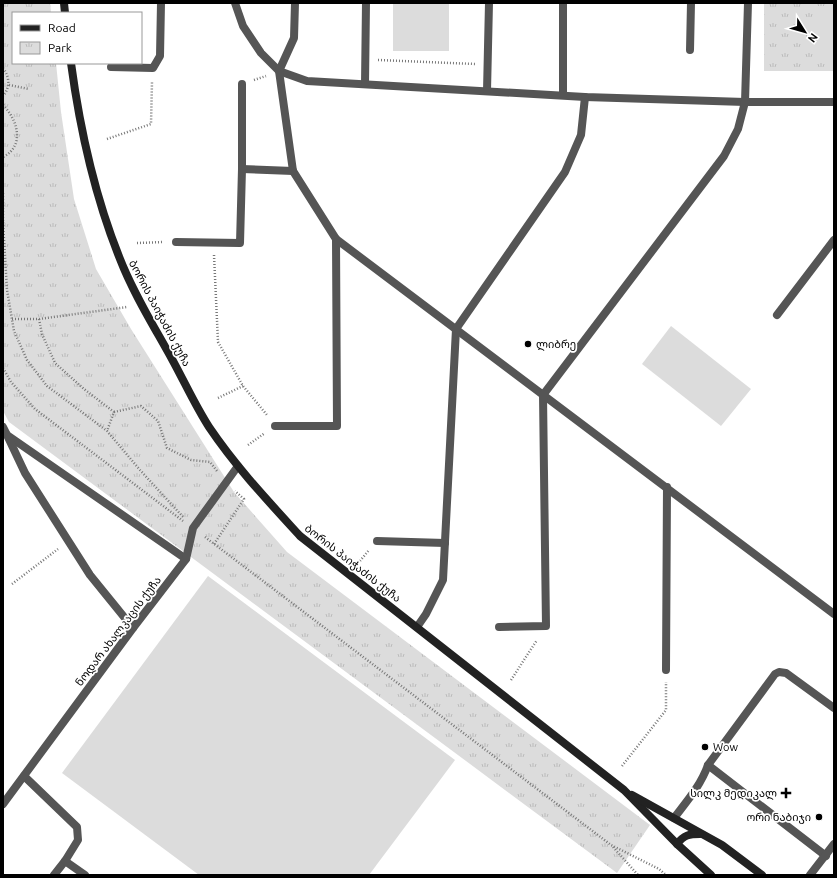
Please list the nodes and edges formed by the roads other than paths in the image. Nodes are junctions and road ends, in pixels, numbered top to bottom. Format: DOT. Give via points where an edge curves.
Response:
graph roads {
  1 [pos="161,3"];
  2 [pos="235,3"];
  3 [pos="295,3"];
  4 [pos="366,3"];
  5 [pos="489,3"];
  6 [pos="563,3"];
  7 [pos="691,3"];
  8 [pos="748,3"];
  9 [pos="690,50"];
  10 [pos="71,64"];
  11 [pos="111,67"];
  12 [pos="278,71"];
  13 [pos="242,84"];
  14 [pos="365,84"];
  15 [pos="487,91"];
  16 [pos="563,96"];
  17 [pos="585,97"];
  18 [pos="745,102"];
  19 [pos="834,102"];
  20 [pos="242,169"];
  21 [pos="293,171"];
  22 [pos="336,239"];
  23 [pos="834,240"];
  24 [pos="176,242"];
  25 [pos="777,315"];
  26 [pos="456,329"];
  27 [pos="543,395"];
  28 [pos="275,426"];
  29 [pos="3,428"];
  30 [pos="7,435"];
  31 [pos="238,466"];
  32 [pos="666,488"];
  33 [pos="377,541"];
  34 [pos="445,543"];
  35 [pos="186,559"];
  36 [pos="834,614"];
  37 [pos="417,627"];
  38 [pos="499,627"];
  39 [pos="133,628"];
  40 [pos="666,670"];
  41 [pos="834,708"];
  42 [pos="708,765"];
  43 [pos="24,776"];
  44 [pos="624,790"];
  45 [pos="3,804"];
  46 [pos="674,818"];
  47 [pos="703,834"];
  48 [pos="677,844"];
  49 [pos="834,844"];
  50 [pos="826,856"];
  51 [pos="65,860"];
  52 [pos="54,875"];
  53 [pos="85,875"];
  54 [pos="711,875"];
  55 [pos="762,875"];
  56 [pos="810,875"];
  1 -- 11 [label="street" via="160,56 153,68"];
  2 -- 12 [label="street" via="243,26 261,53"];
  3 -- 12 [label="street" via="294,38"];
  4 -- 14 [label="street"];
  5 -- 15 [label="street"];
  6 -- 16 [label="street"];
  7 -- 9 [label="street"];
  8 -- 18 [label="street"];
  10 -- 31 [label="street, ბორის პაიჭაძის ქუჩა" via="77,105 98,198 120,260 209,426"];
  12 -- 14 [label="street" via="307,81"];
  12 -- 21 [label="street"];
  13 -- 20 [label="street"];
  14 -- 15 [label="street"];
  15 -- 16 [label="street"];
  16 -- 17 [label="street"];
  17 -- 18 [label="street"];
  17 -- 26 [label="street" via="581,135 565,172"];
  18 -- 19 [label="street"];
  18 -- 27 [label="street" via="738,129 724,156"];
  20 -- 21 [label="street"];
  20 -- 24 [label="street" via="240,243"];
  21 -- 22 [label="street"];
  22 -- 26 [label="street"];
  22 -- 28 [label="street" via="337,426"];
  23 -- 25 [label="street"];
  26 -- 27 [label="street"];
  26 -- 34 [label="street"];
  27 -- 32 [label="street"];
  27 -- 38 [label="street" via="546,626"];
  29 -- 30 [label="street"];
  30 -- 35 [label="street"];
  30 -- 39 [label="street" via="25,473 90,575"];
  31 -- 35 [label="street, ნოდარ ახალკაცის ქუჩა" via="193,528"];
  31 -- 37 [label="street, ბორის პაიჭაძის ქუჩა" via="300,536"];
  32 -- 36 [label="street"];
  32 -- 40 [label="street"];
  33 -- 34 [label="street"];
  34 -- 37 [label="street" via="443,580"];
  35 -- 39 [label="street, ნოდარ ახალკაცის ქუჩა"];
  37 -- 44 [label="street, ბორის პაიჭაძის ქუჩა"];
  39 -- 43 [label="street, ნოდარ ახალკაცის ქუჩა"];
  41 -- 42 [label="street" via="786,673 779,672"];
  42 -- 46 [label="street" via="703,778"];
  42 -- 50 [label="street"];
  43 -- 45 [label="street, ნოდარ ახალკაცის ქუჩა"];
  43 -- 51 [label="street" via="77,827 78,840"];
  44 -- 46 [label="street, ბორის პაიჭაძის ქუჩა"];
  44 -- 48 [label="street, ბორის პაიჭაძის ქუჩა"];
  46 -- 47 [label="street, ბორის პაიჭაძის ქუჩა"];
  47 -- 48 [label="street" via="689,834"];
  47 -- 55 [label="street, ბორის პაიჭაძის ქუჩა"];
  48 -- 54 [label="street, ბორის პაიჭაძის ქუჩა"];
  49 -- 50 [label="street"];
  50 -- 56 [label="street"];
  51 -- 52 [label="street"];
  51 -- 53 [label="street"];
}
